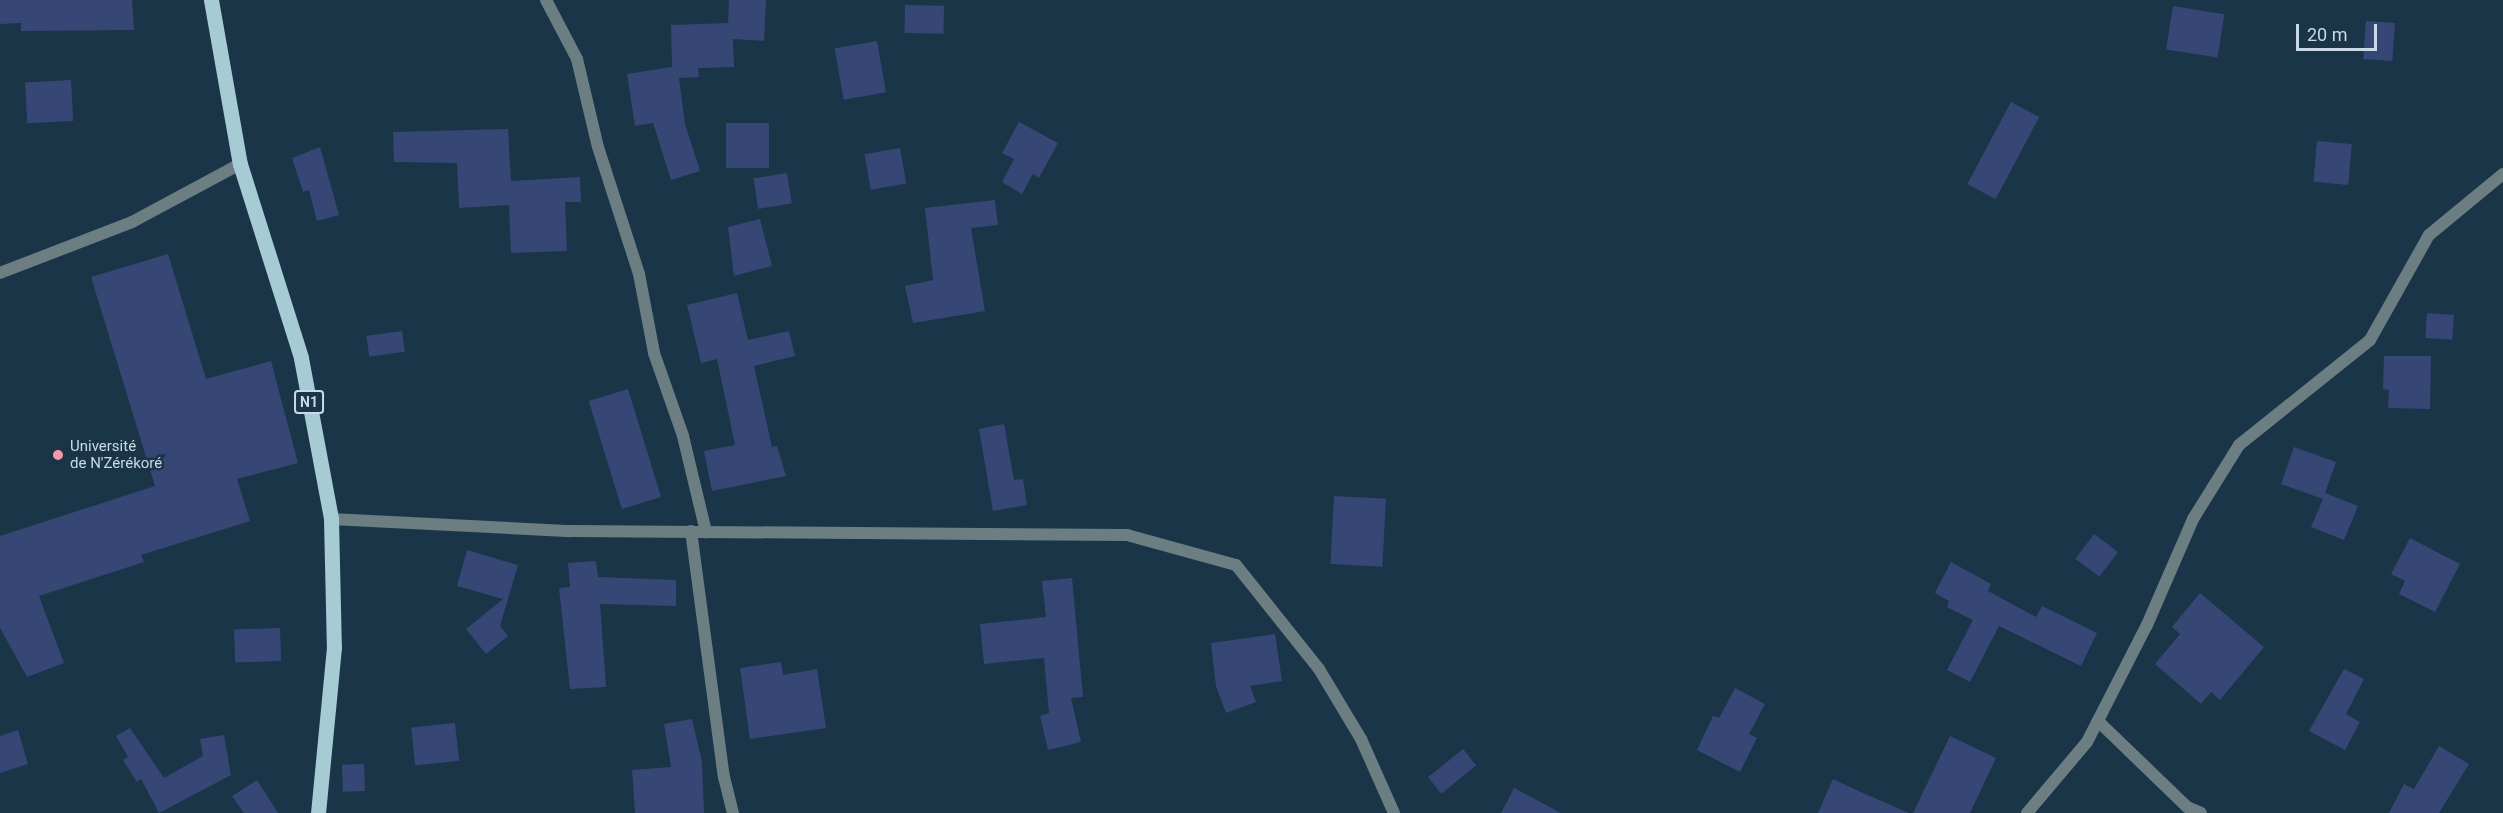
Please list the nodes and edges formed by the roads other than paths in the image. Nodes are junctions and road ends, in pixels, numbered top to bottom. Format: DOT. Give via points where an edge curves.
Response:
graph roads {
  1 [pos="211,0"];
  2 [pos="546,0"];
  3 [pos="240,164"];
  4 [pos="2503,174"];
  5 [pos="0,273"];
  6 [pos="331,519"];
  7 [pos="691,531"];
  8 [pos="706,532"];
  9 [pos="2098,721"];
  10 [pos="318,813"];
  11 [pos="733,813"];
  12 [pos="1394,813"];
  13 [pos="2027,813"];
  14 [pos="2201,813"];
  1 -- 3 [label="main road, N1"];
  2 -- 8 [label="street" via="577,59 598,147 639,274 654,353 683,436"];
  3 -- 5 [label="street" via="132,222"];
  3 -- 6 [label="main road, N1" via="301,358"];
  4 -- 9 [label="street" via="2429,235 2370,340 2239,445 2193,519 2147,625"];
  6 -- 7 [label="street" via="571,531"];
  6 -- 10 [label="main road, N1" via="334,647"];
  7 -- 8 [label="street"];
  7 -- 11 [label="street" via="724,777"];
  8 -- 12 [label="street" via="1127,535 1236,565 1319,669 1361,739"];
  9 -- 13 [label="street" via="2087,742"];
  9 -- 14 [label="street" via="2187,807"];
}
